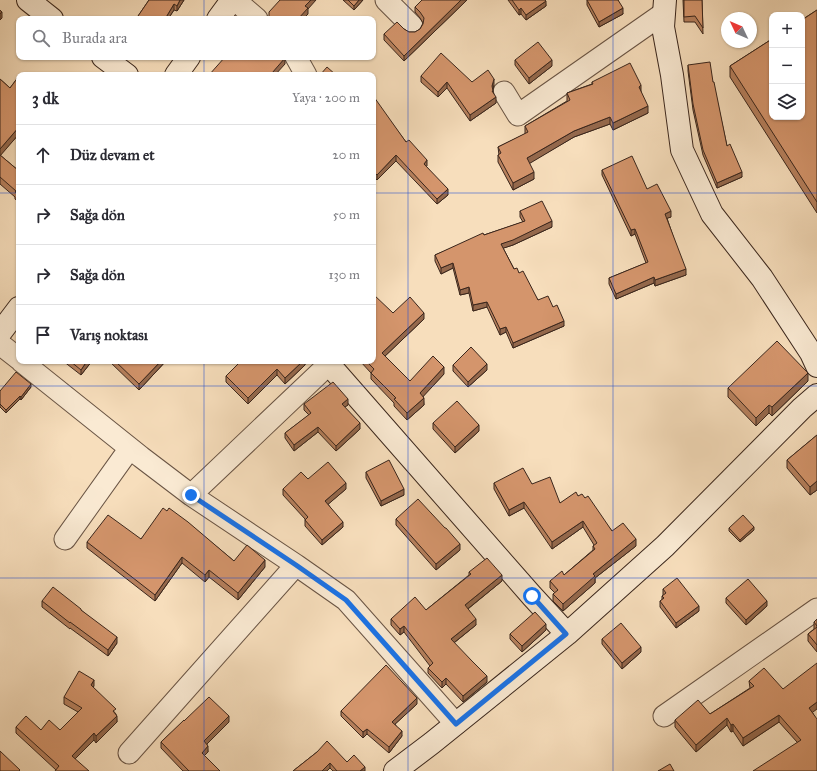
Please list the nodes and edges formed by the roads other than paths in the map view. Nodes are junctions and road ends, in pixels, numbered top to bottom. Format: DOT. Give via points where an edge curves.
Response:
graph roads {
  1 [pos="28,0"];
  2 [pos="233,0"];
  3 [pos="386,0"];
  4 [pos="665,6"];
  5 [pos="48,16"];
  6 [pos="220,16"];
  7 [pos="253,16"];
  8 [pos="412,26"];
  9 [pos="107,60"];
  10 [pos="187,60"];
  11 [pos="298,60"];
  12 [pos="123,72"];
  13 [pos="178,72"];
  14 [pos="304,72"];
  15 [pos="504,92"];
  16 [pos="16,312"];
  17 [pos="0,333"];
  18 [pos="0,344"];
  19 [pos="16,357"];
  20 [pos="25,364"];
  21 [pos="327,364"];
  22 [pos="329,364"];
  23 [pos="817,366"];
  24 [pos="817,395"];
  25 [pos="130,448"];
  26 [pos="191,495"];
  27 [pos="66,539"];
  28 [pos="296,565"];
  29 [pos="817,609"];
  30 [pos="566,634"];
  31 [pos="664,716"];
  32 [pos="456,724"];
  33 [pos="129,753"];
  34 [pos="395,771"];
  1 -- 5 [label="street"];
  2 -- 6 [label="street"];
  2 -- 7 [label="street"];
  3 -- 8 [label="street"];
  4 -- 15 [label="street" via="518,115"];
  4 -- 23 [label="street" via="663,27 682,150 712,214 762,278"];
  9 -- 12 [label="street"];
  10 -- 13 [label="street"];
  11 -- 14 [label="street"];
  16 -- 17 [label="street"];
  18 -- 19 [label="street"];
  20 -- 25 [label="street"];
  21 -- 26 [label="street"];
  22 -- 30 [label="street"];
  24 -- 30 [label="street" via="665,546"];
  25 -- 26 [label="street"];
  25 -- 27 [label="street"];
  26 -- 28 [label="street"];
  28 -- 32 [label="street" via="346,600"];
  28 -- 33 [label="street"];
  29 -- 31 [label="street"];
  30 -- 32 [label="street"];
  32 -- 34 [label="street"];
}
